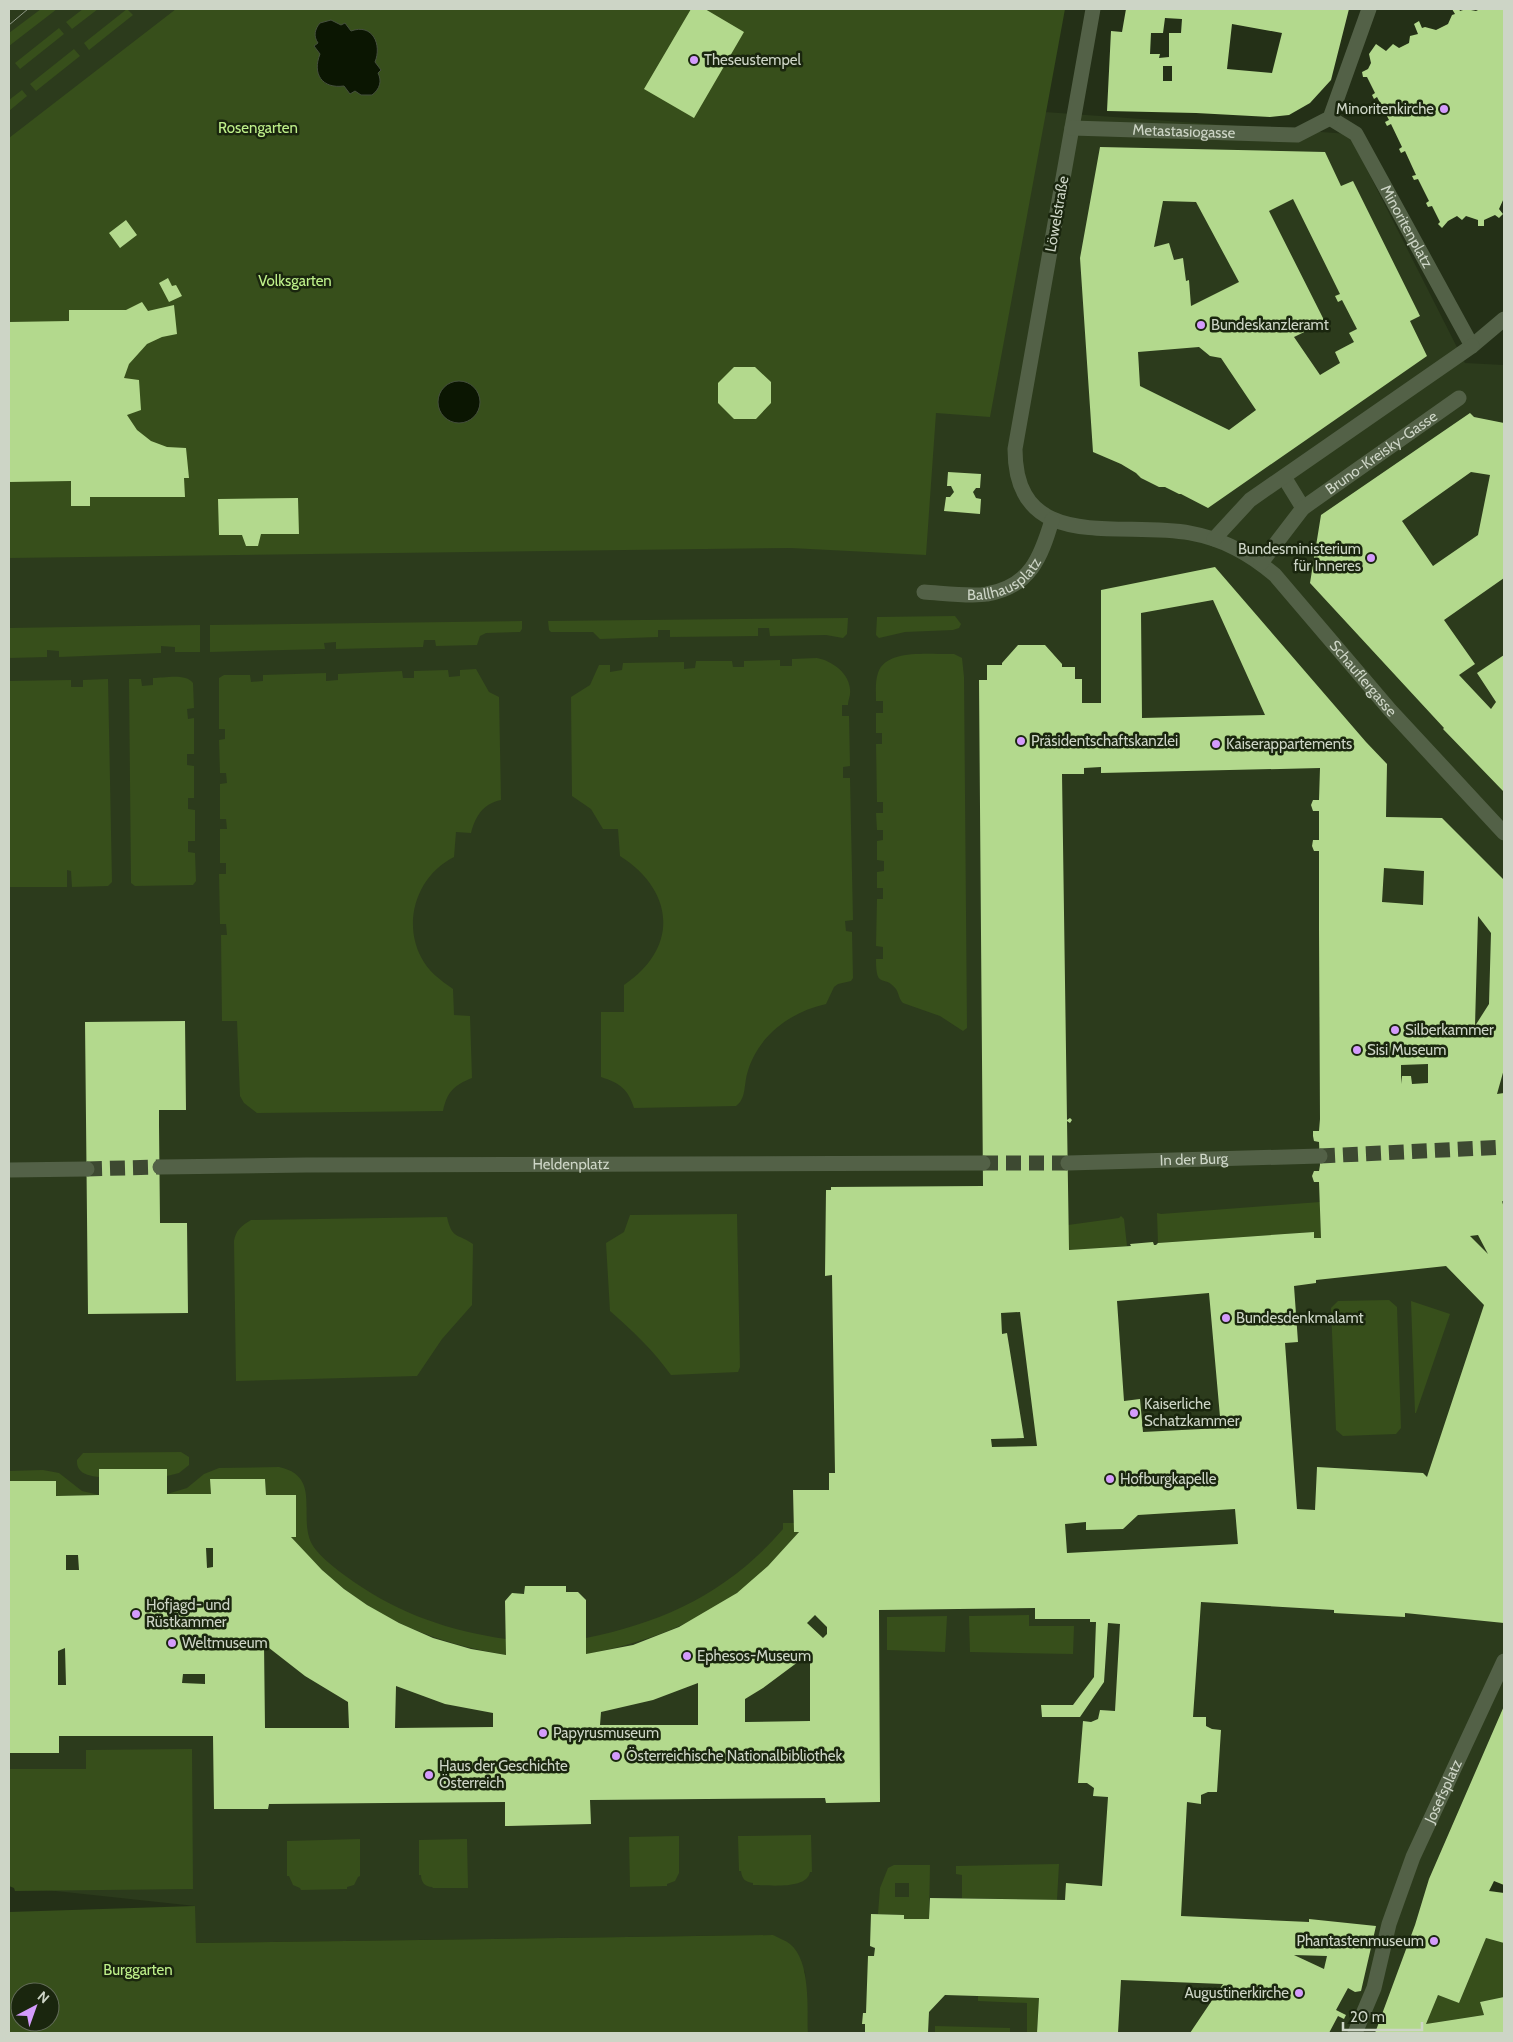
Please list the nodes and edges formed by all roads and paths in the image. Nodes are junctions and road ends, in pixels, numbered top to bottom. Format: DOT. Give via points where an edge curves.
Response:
graph roads {
  1 [pos="1093,9"];
  2 [pos="1370,9"];
  3 [pos="1330,118"];
  4 [pos="1072,128"];
  5 [pos="1504,319"];
  6 [pos="1472,346"];
  7 [pos="1459,398"];
  8 [pos="1284,477"];
  9 [pos="1303,508"];
  10 [pos="1052,520"];
  11 [pos="1214,539"];
  12 [pos="1261,563"];
  13 [pos="924,592"];
  14 [pos="1504,833"];
  15 [pos="1320,1156"];
  16 [pos="983,1163"];
  17 [pos="1068,1163"];
  18 [pos="160,1167"];
  19 [pos="86,1169"];
  20 [pos="9,1170"];
  21 [pos="1504,1661"];
  22 [pos="1499,1683"];
  23 [pos="1355,2033"];
  1 -- 4 [label="street, Löwelstraße"];
  2 -- 3 [label="street"];
  3 -- 4 [label="street, Metastasiogasse" via="1297,135"];
  3 -- 6 [label="street, Minoritenplatz" via="1356,134"];
  4 -- 10 [label="street, Löwelstraße" via="1015,449 1017,478 1028,502"];
  5 -- 6 [label="street"];
  6 -- 8 [label="street"];
  7 -- 9 [label="street, Bruno-Kreisky-Gasse"];
  8 -- 9 [label="street"];
  8 -- 11 [label="street" via="1250,500"];
  9 -- 12 [label="street, Bruno-Kreisky-Gasse"];
  10 -- 11 [label="street" via="1072,526 1188,533"];
  10 -- 13 [label="street, Ballhausplatz" via="1043,549 1024,579 986,595"];
  11 -- 12 [label="street, Schauflergasse"];
  12 -- 14 [label="street, Schauflergasse"];
  15 -- 17 [label="street, In der Burg"];
  16 -- 18 [label="street, Heldenplatz"];
  19 -- 20 [label="street"];
  21 -- 22 [label="street, Josefsplatz"];
  22 -- 23 [label="street, Josefsplatz" via="1413,1857 1389,1924 1374,1988"];
}
